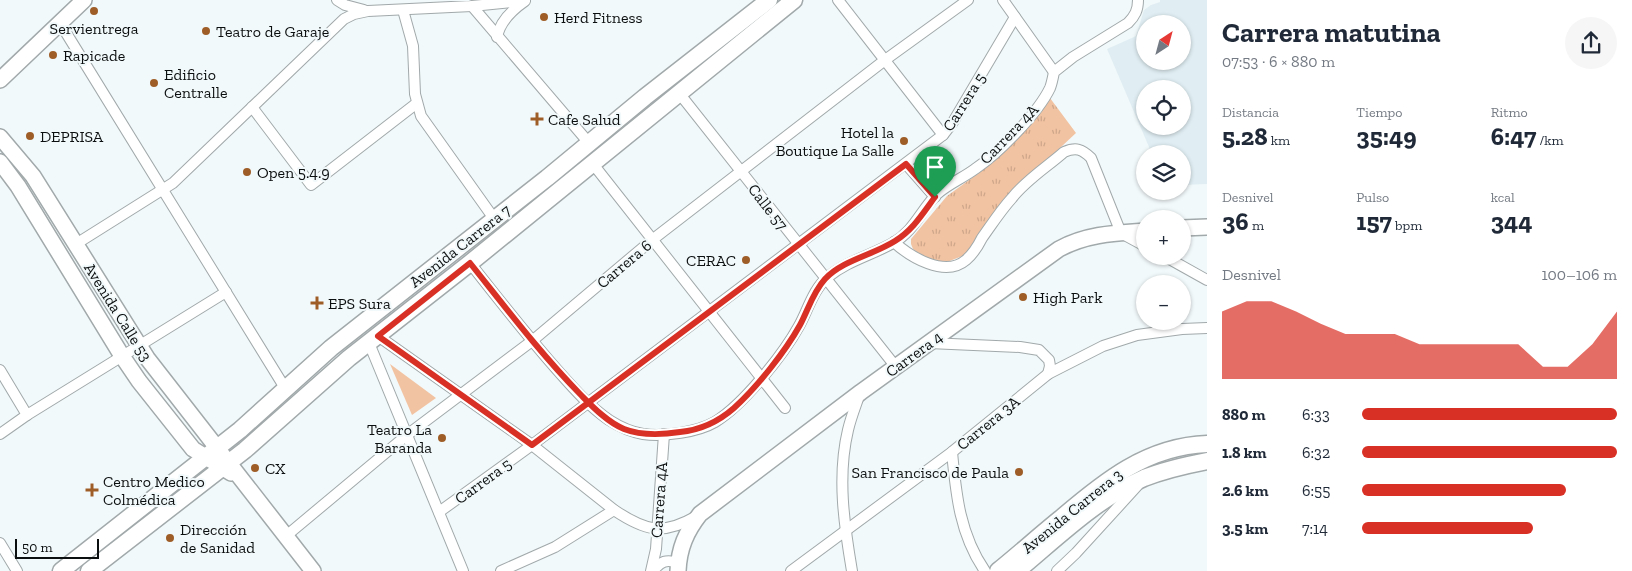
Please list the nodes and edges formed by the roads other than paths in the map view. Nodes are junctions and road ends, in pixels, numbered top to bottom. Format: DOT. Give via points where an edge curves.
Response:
graph roads {
  1 [pos="84,0"];
  2 [pos="337,0"];
  3 [pos="794,0"];
  4 [pos="838,0"];
  5 [pos="968,0"];
  6 [pos="1003,0"];
  7 [pos="527,1"];
  8 [pos="1138,1"];
  9 [pos="761,2"];
  10 [pos="472,6"];
  11 [pos="403,10"];
  12 [pos="368,11"];
  13 [pos="1015,17"];
  14 [pos="60,23"];
  15 [pos="497,37"];
  16 [pos="885,60"];
  17 [pos="1054,72"];
  18 [pos="0,80"];
  19 [pos="679,93"];
  20 [pos="417,103"];
  21 [pos="252,107"];
  22 [pos="944,135"];
  23 [pos="0,138"];
  24 [pos="589,143"];
  25 [pos="0,162"];
  26 [pos="593,164"];
  27 [pos="906,164"];
  28 [pos="741,172"];
  29 [pos="163,190"];
  30 [pos="935,197"];
  31 [pos="495,220"];
  32 [pos="1207,227"];
  33 [pos="1191,228"];
  34 [pos="1136,232"];
  35 [pos="1120,233"];
  36 [pos="652,240"];
  37 [pos="1136,241"];
  38 [pos="894,242"];
  39 [pos="76,244"];
  40 [pos="799,245"];
  41 [pos="470,263"];
  42 [pos="1180,265"];
  43 [pos="826,278"];
  44 [pos="1207,280"];
  45 [pos="226,292"];
  46 [pos="709,312"];
  47 [pos="1207,328"];
  48 [pos="373,339"];
  49 [pos="532,341"];
  50 [pos="929,343"];
  51 [pos="138,346"];
  52 [pos="122,356"];
  53 [pos="896,367"];
  54 [pos="0,370"];
  55 [pos="1048,374"];
  56 [pos="761,378"];
  57 [pos="285,388"];
  58 [pos="860,392"];
  59 [pos="461,395"];
  60 [pos="588,402"];
  61 [pos="785,408"];
  62 [pos="27,415"];
  63 [pos="0,434"];
  64 [pos="664,434"];
  65 [pos="407,435"];
  66 [pos="1205,441"];
  67 [pos="532,445"];
  68 [pos="211,452"];
  69 [pos="952,452"];
  70 [pos="1207,461"];
  71 [pos="225,465"];
  72 [pos="1144,478"];
  73 [pos="614,510"];
  74 [pos="439,512"];
  75 [pos="700,514"];
  76 [pos="657,529"];
  77 [pos="845,530"];
  78 [pos="286,536"];
  79 [pos="0,543"];
  80 [pos="678,567"];
  81 [pos="17,571"];
  82 [pos="61,571"];
  83 [pos="89,571"];
  84 [pos="313,571"];
  85 [pos="463,571"];
  86 [pos="501,571"];
  87 [pos="652,571"];
  88 [pos="791,571"];
  89 [pos="852,571"];
  90 [pos="985,571"];
  91 [pos="998,571"];
  92 [pos="1017,571"];
  93 [pos="1057,571"];
  1 -- 14 [label="main road"];
  2 -- 12 [label="street"];
  3 -- 19 [label="main road, Avenida Carrera 7"];
  4 -- 16 [label="street"];
  5 -- 16 [label="street, Carrera 6"];
  6 -- 13 [label="street"];
  7 -- 10 [label="street"];
  7 -- 15 [label="street" via="504,20"];
  8 -- 17 [label="street" via="1134,17 1128,23"];
  9 -- 24 [label="main road, Avenida Carrera 7"];
  10 -- 11 [label="street"];
  10 -- 15 [label="street"];
  11 -- 12 [label="street"];
  11 -- 20 [label="street" via="413,46"];
  12 -- 21 [label="street" via="354,14 337,24"];
  13 -- 17 [label="street"];
  13 -- 22 [label="street, Carrera 5"];
  14 -- 18 [label="main road"];
  14 -- 29 [label="street"];
  15 -- 24 [label="street"];
  16 -- 22 [label="street"];
  16 -- 28 [label="street, Carrera 6"];
  17 -- 30 [label="street, Carrera 4A" via="1051,87 1028,120 976,169"];
  19 -- 26 [label="main road, Avenida Carrera 7"];
  19 -- 28 [label="street, Calle 57"];
  20 -- 21 [label="street" via="311,185"];
  20 -- 31 [label="street" via="428,128"];
  21 -- 29 [label="street"];
  22 -- 27 [label="street, Carrera 5"];
  23 -- 39 [label="main road, Avenida Calle 53" via="30,172"];
  24 -- 31 [label="main road, Avenida Carrera 7"];
  25 -- 52 [label="main road, Avenida Calle 53"];
  26 -- 36 [label="street"];
  26 -- 41 [label="main road, Avenida Carrera 7"];
  27 -- 30 [label="street"];
  27 -- 40 [label="street, Carrera 5"];
  28 -- 36 [label="street, Carrera 6"];
  28 -- 40 [label="street, Calle 57"];
  29 -- 39 [label="street"];
  29 -- 45 [label="street"];
  30 -- 38 [label="street, Carrera 4A" via="914,226"];
  31 -- 57 [label="main road, Avenida Carrera 7"];
  32 -- 33 [label="main road"];
  34 -- 35 [label="main road, Carrera 4"];
  35 -- 37 [label="street"];
  35 -- 38 [label="street" via="1091,158 1085,152 1071,149 1013,196 962,263 928,264 912,257"];
  35 -- 50 [label="main road, Carrera 4" via="1080,239 1059,249"];
  36 -- 46 [label="street"];
  36 -- 49 [label="street, Carrera 6"];
  38 -- 43 [label="street, Carrera 4A"];
  39 -- 51 [label="main road, Avenida Calle 53"];
  40 -- 43 [label="street, Calle 57"];
  40 -- 46 [label="street, Carrera 5"];
  41 -- 48 [label="main road, Avenida Carrera 7"];
  41 -- 49 [label="street"];
  42 -- 44 [label="street"];
  43 -- 53 [label="street, Calle 57"];
  43 -- 56 [label="street, Carrera 4A" via="786,349"];
  45 -- 51 [label="street"];
  45 -- 57 [label="street"];
  46 -- 56 [label="street"];
  46 -- 60 [label="street, Carrera 5"];
  47 -- 55 [label="street, Carrera 3A" via="1136,335 1103,346"];
  48 -- 59 [label="street"];
  48 -- 65 [label="street"];
  48 -- 71 [label="main road, Avenida Carrera 7"];
  49 -- 59 [label="street, Carrera 6"];
  49 -- 60 [label="street"];
  50 -- 53 [label="main road, Carrera 4"];
  50 -- 55 [label="street" via="1039,350 1049,360"];
  51 -- 52 [label="street"];
  51 -- 68 [label="main road, Avenida Calle 53"];
  52 -- 62 [label="street"];
  52 -- 68 [label="main road, Avenida Calle 53" via="193,449"];
  53 -- 58 [label="main road, Carrera 4"];
  54 -- 62 [label="street"];
  55 -- 69 [label="street, Carrera 3A"];
  56 -- 61 [label="street"];
  56 -- 64 [label="street, Carrera 4A" via="734,408 715,422 697,430"];
  57 -- 68 [label="main road, Avenida Carrera 7"];
  58 -- 75 [label="main road, Carrera 4"];
  58 -- 77 [label="street" via="848,429 843,463"];
  59 -- 65 [label="street, Carrera 6"];
  59 -- 67 [label="street"];
  60 -- 64 [label="street" via="624,429"];
  60 -- 67 [label="street, Carrera 5"];
  62 -- 63 [label="street"];
  64 -- 76 [label="street, Carrera 4A"];
  65 -- 74 [label="street"];
  65 -- 78 [label="street, Carrera 6"];
  66 -- 91 [label="main road, Avenida Carrera 3" via="1148,458 1113,476"];
  67 -- 73 [label="street"];
  67 -- 74 [label="street, Carrera 5"];
  68 -- 71 [label="main road, Avenida Calle 53"];
  68 -- 82 [label="main road, Avenida Carrera 7"];
  69 -- 77 [label="street, Carrera 3A"];
  69 -- 90 [label="street" via="956,498 963,528"];
  70 -- 72 [label="main road, Avenida Carrera 3"];
  71 -- 78 [label="main road, Avenida Calle 53" via="244,482"];
  71 -- 83 [label="main road, Avenida Carrera 7"];
  72 -- 92 [label="main road, Avenida Carrera 3" via="1085,515"];
  72 -- 93 [label="street"];
  73 -- 76 [label="street" via="641,525"];
  73 -- 86 [label="street" via="556,547"];
  74 -- 85 [label="street"];
  75 -- 76 [label="street" via="674,527"];
  75 -- 80 [label="main road, Carrera 4" via="685,536"];
  76 -- 87 [label="street, Carrera 4A"];
  77 -- 88 [label="street, Carrera 3A"];
  77 -- 89 [label="street"];
  78 -- 84 [label="main road, Avenida Calle 53"];
  79 -- 81 [label="street"];
  80 -- 87 [label="street" via="664,560"];
}
